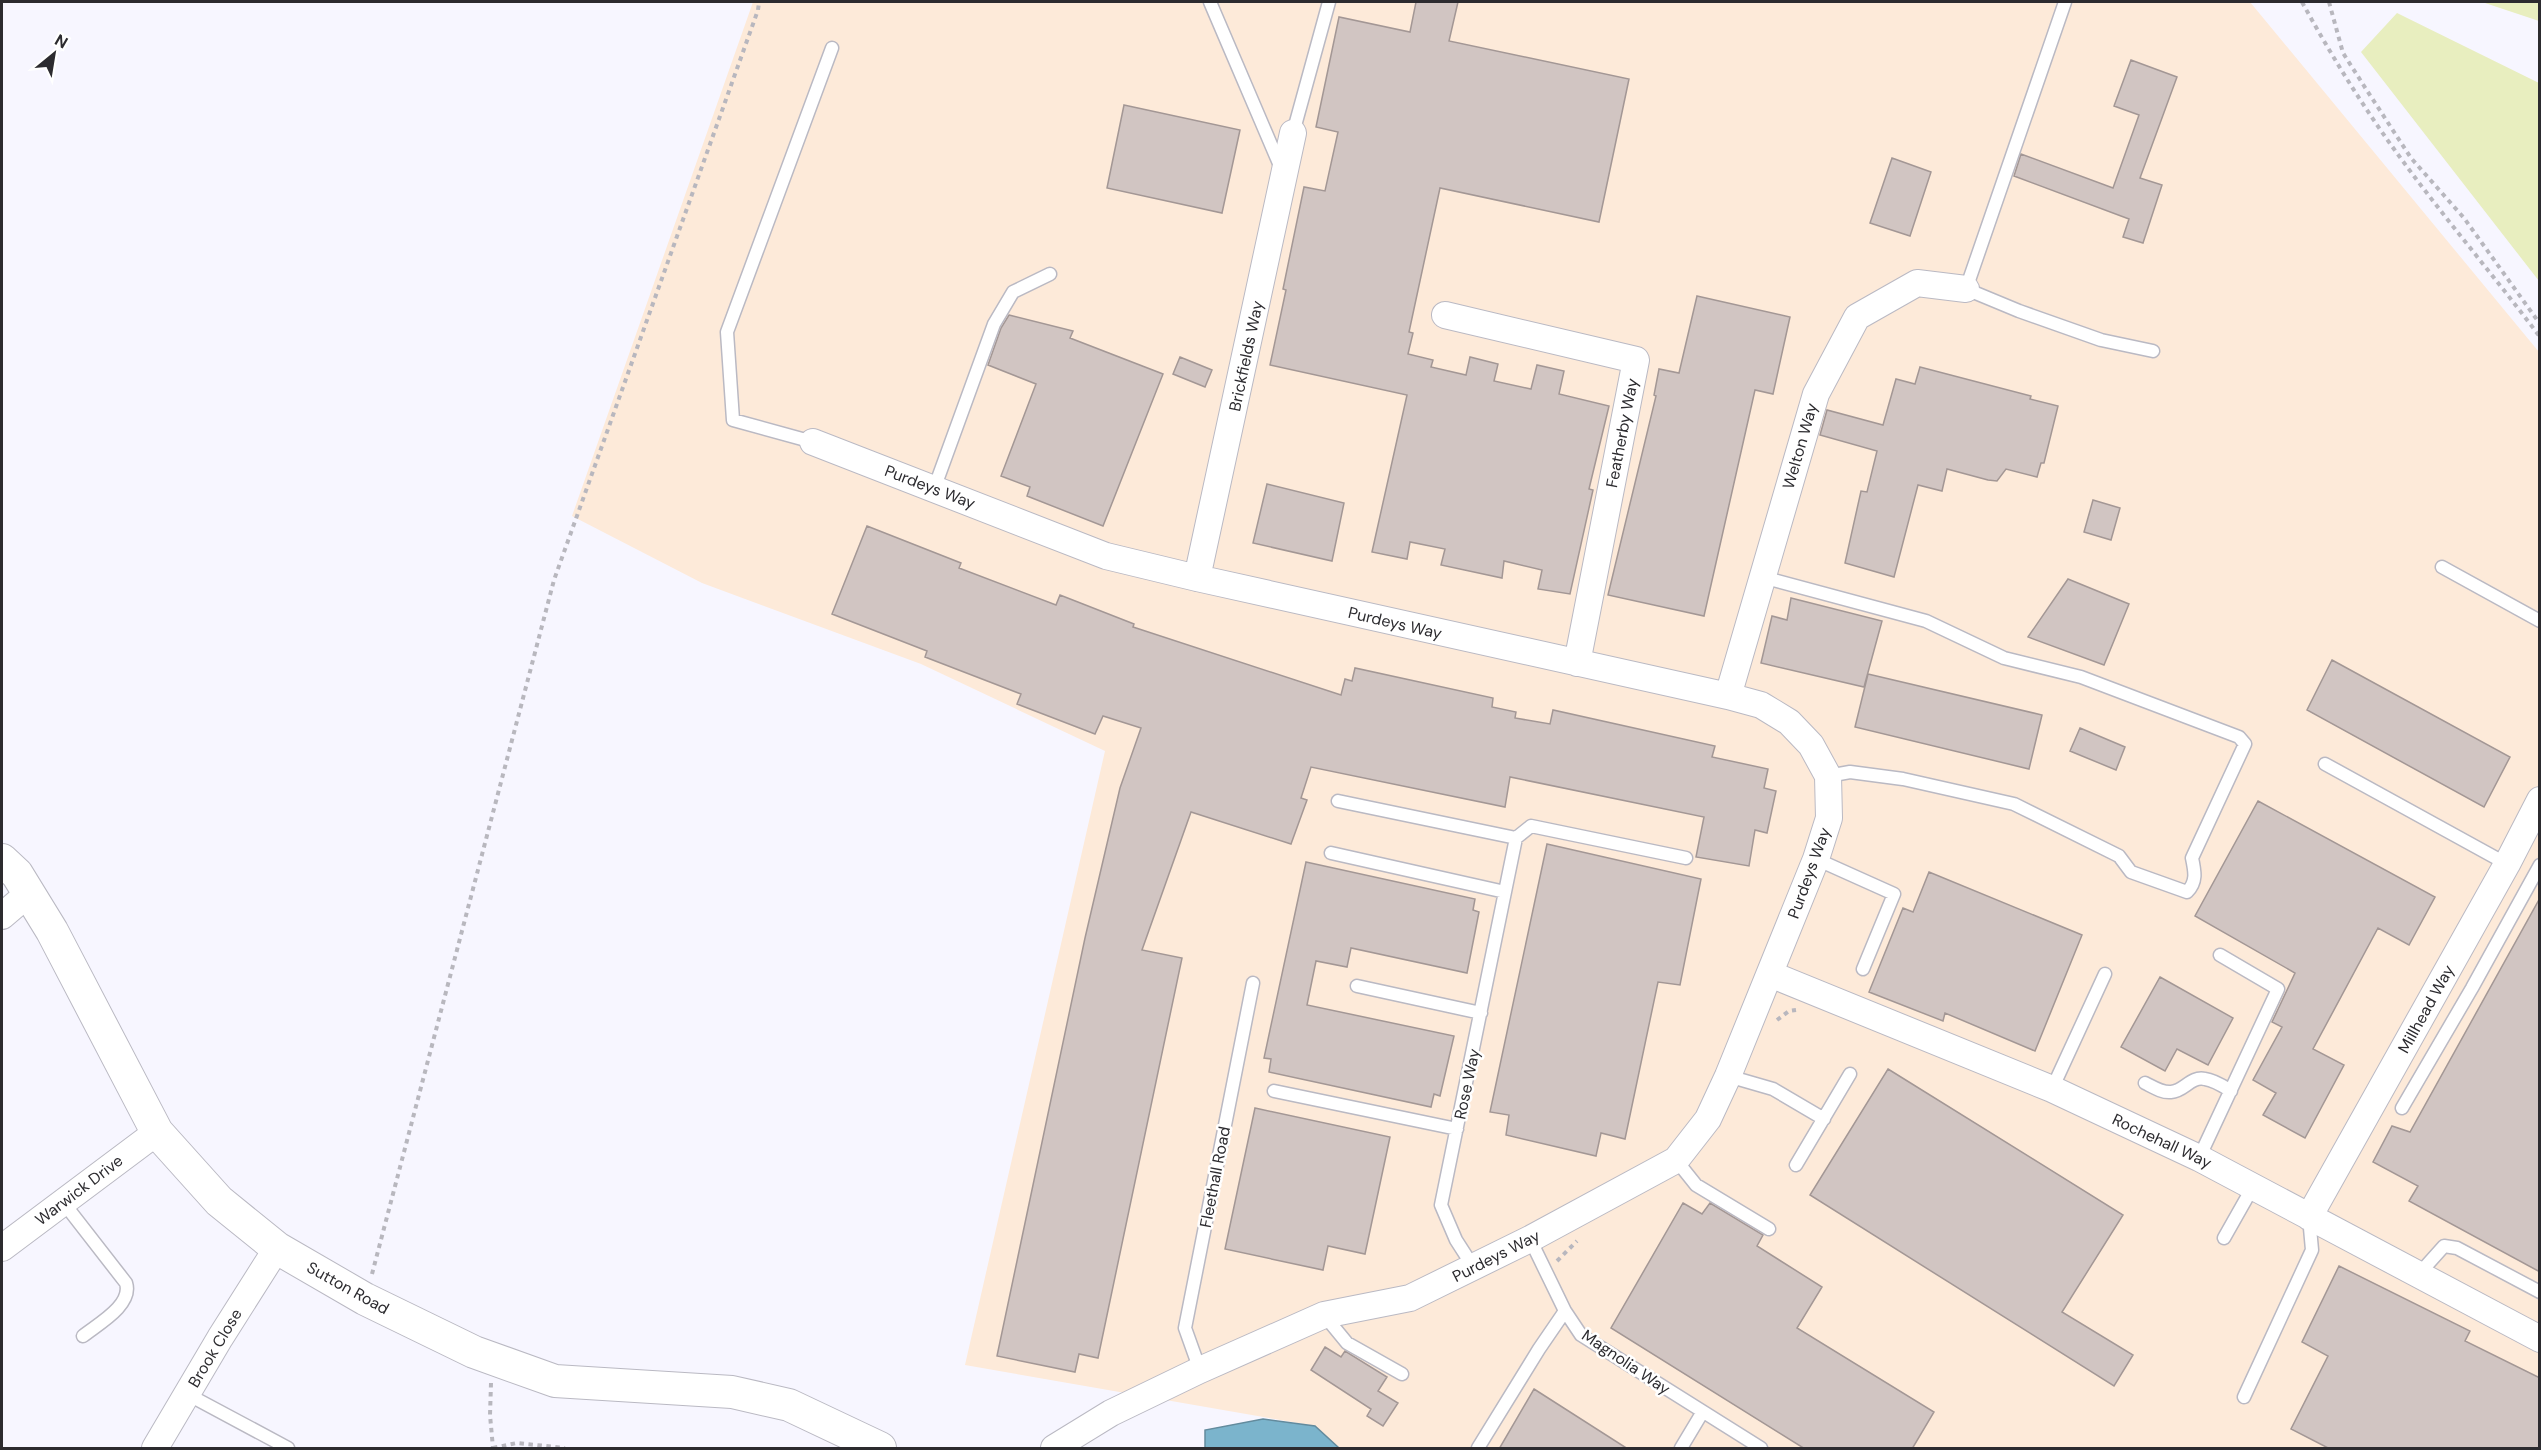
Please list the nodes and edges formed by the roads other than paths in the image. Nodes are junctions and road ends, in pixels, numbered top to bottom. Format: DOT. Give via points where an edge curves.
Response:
graph roads {
  1 [pos="1210,2"];
  2 [pos="1329,2"];
  3 [pos="2065,2"];
  4 [pos="832,48"];
  5 [pos="1293,133"];
  6 [pos="1285,177"];
  7 [pos="1050,274"];
  8 [pos="1966,289"];
  9 [pos="1445,315"];
  10 [pos="2153,351"];
  11 [pos="813,442"];
  12 [pos="934,489"];
  13 [pos="2442,567"];
  14 [pos="1197,578"];
  15 [pos="1762,578"];
  16 [pos="2540,621"];
  17 [pos="1577,663"];
  18 [pos="1728,696"];
  19 [pos="2325,764"];
  20 [pos="1828,776"];
  21 [pos="2540,800"];
  22 [pos="1338,801"];
  23 [pos="1516,838"];
  24 [pos="1331,853"];
  25 [pos="1686,858"];
  26 [pos="1816,859"];
  27 [pos="2,860"];
  28 [pos="2507,864"];
  29 [pos="2540,865"];
  30 [pos="1504,892"];
  31 [pos="29,893"];
  32 [pos="2,916"];
  33 [pos="2220,955"];
  34 [pos="1863,969"];
  35 [pos="1770,974"];
  36 [pos="2105,974"];
  37 [pos="1253,983"];
  38 [pos="1357,986"];
  39 [pos="1481,1013"];
  40 [pos="1850,1074"];
  41 [pos="1728,1077"];
  42 [pos="2145,1083"];
  43 [pos="2052,1089"];
  44 [pos="1274,1091"];
  45 [pos="2231,1091"];
  46 [pos="2402,1108"];
  47 [pos="1824,1119"];
  48 [pos="1457,1130"];
  49 [pos="157,1132"];
  50 [pos="2199,1158"];
  51 [pos="1676,1160"];
  52 [pos="1796,1165"];
  53 [pos="2254,1185"];
  54 [pos="63,1202"];
  55 [pos="2310,1217"];
  56 [pos="1769,1229"];
  57 [pos="2224,1238"];
  58 [pos="1530,1239"];
  59 [pos="2,1248"];
  60 [pos="277,1248"];
  61 [pos="1474,1268"];
  62 [pos="2418,1275"];
  63 [pos="2540,1292"];
  64 [pos="1565,1311"];
  65 [pos="1324,1315"];
  66 [pos="83,1336"];
  67 [pos="2540,1339"];
  68 [pos="1200,1370"];
  69 [pos="1402,1374"];
  70 [pos="187,1394"];
  71 [pos="2244,1397"];
  72 [pos="1702,1413"];
  73 [pos="155,1449"];
  74 [pos="288,1449"];
  75 [pos="880,1449"];
  76 [pos="1054,1449"];
  77 [pos="1478,1449"];
  78 [pos="1681,1449"];
  79 [pos="1761,1449"];
  1 -- 6 [label="lane"];
  2 -- 5 [label="lane"];
  3 -- 8 [label="lane"];
  4 -- 11 [label="lane" via="727,332 733,420"];
  5 -- 6 [label="street, Brickfields Way"];
  6 -- 14 [label="street, Brickfields Way"];
  7 -- 12 [label="lane" via="1012,292 994,324"];
  8 -- 10 [label="lane" via="2101,340"];
  8 -- 15 [label="street, Welton Way" via="1917,283 1857,317 1816,394"];
  9 -- 17 [label="street, Featherby Way" via="1636,360"];
  11 -- 12 [label="street, Purdeys Way"];
  12 -- 14 [label="street, Purdeys Way" via="1106,556"];
  13 -- 16 [label="lane"];
  14 -- 17 [label="street, Purdeys Way"];
  15 -- 18 [label="street, Welton Way"];
  15 -- 20 [label="lane" via="1926,621 2004,658 2081,677 2239,737 2245,744 2192,858 2196,877 2187,892 2131,872 2119,856 2014,804 1903,779 1850,772"];
  17 -- 18 [label="street, Purdeys Way"];
  18 -- 20 [label="street, Purdeys Way" via="1761,705 1789,722 1811,745"];
  19 -- 28 [label="lane"];
  20 -- 26 [label="street, Purdeys Way" via="1829,818"];
  21 -- 28 [label="street, Millhead Way"];
  22 -- 23 [label="lane"];
  23 -- 25 [label="lane" via="1531,826"];
  23 -- 30 [label="lane, Rose Way"];
  24 -- 30 [label="lane"];
  26 -- 34 [label="lane" via="1894,894"];
  26 -- 35 [label="street, Purdeys Way"];
  27 -- 31 [label="street, Sutton Road"];
  28 -- 55 [label="street, Millhead Way"];
  29 -- 46 [label="lane"];
  30 -- 39 [label="lane, Rose Way"];
  31 -- 32 [label="street"];
  31 -- 49 [label="street, Sutton Road"];
  33 -- 45 [label="lane" via="2278,989"];
  35 -- 41 [label="street, Purdeys Way"];
  35 -- 43 [label="street, Rochehall Way"];
  36 -- 43 [label="lane"];
  37 -- 68 [label="lane, Fleethall Road" via="1185,1328"];
  38 -- 39 [label="lane"];
  39 -- 48 [label="lane, Rose Way"];
  40 -- 47 [label="lane"];
  41 -- 47 [label="lane" via="1773,1089"];
  41 -- 51 [label="street, Purdeys Way" via="1708,1119"];
  42 -- 45 [label="lane" via="2171,1092 2204,1078"];
  43 -- 50 [label="street, Rochehall Way"];
  44 -- 48 [label="lane"];
  45 -- 50 [label="lane"];
  47 -- 52 [label="lane"];
  48 -- 61 [label="lane, Rose Way" via="1441,1205"];
  49 -- 54 [label="street, Warwick Drive"];
  49 -- 60 [label="street, Sutton Road" via="219,1201"];
  50 -- 53 [label="street, Rochehall Way"];
  51 -- 56 [label="lane" via="1696,1185"];
  51 -- 58 [label="street, Purdeys Way"];
  53 -- 55 [label="street, Rochehall Way"];
  53 -- 57 [label="lane"];
  54 -- 59 [label="street, Warwick Drive"];
  54 -- 66 [label="lane" via="129,1291 125,1301"];
  55 -- 62 [label="street, Rochehall Way"];
  55 -- 71 [label="lane" via="2312,1250"];
  58 -- 61 [label="street, Purdeys Way"];
  58 -- 64 [label="lane, Magnolia Way"];
  60 -- 70 [label="street, Brook Close"];
  60 -- 75 [label="street, Sutton Road" via="365,1299 474,1352 555,1381 732,1392 789,1405"];
  61 -- 65 [label="street, Purdeys Way" via="1410,1298"];
  62 -- 63 [label="lane" via="2444,1246 2457,1248"];
  62 -- 67 [label="street, Rochehall Way"];
  64 -- 72 [label="lane, Magnolia Way" via="1581,1335"];
  64 -- 77 [label="lane"];
  65 -- 68 [label="street, Purdeys Way"];
  65 -- 69 [label="lane" via="1347,1343"];
  68 -- 76 [label="street, Purdeys Way" via="1111,1413"];
  70 -- 73 [label="street, Brook Close"];
  70 -- 74 [label="lane"];
  72 -- 78 [label="lane"];
  72 -- 79 [label="lane, Magnolia Way"];
}
